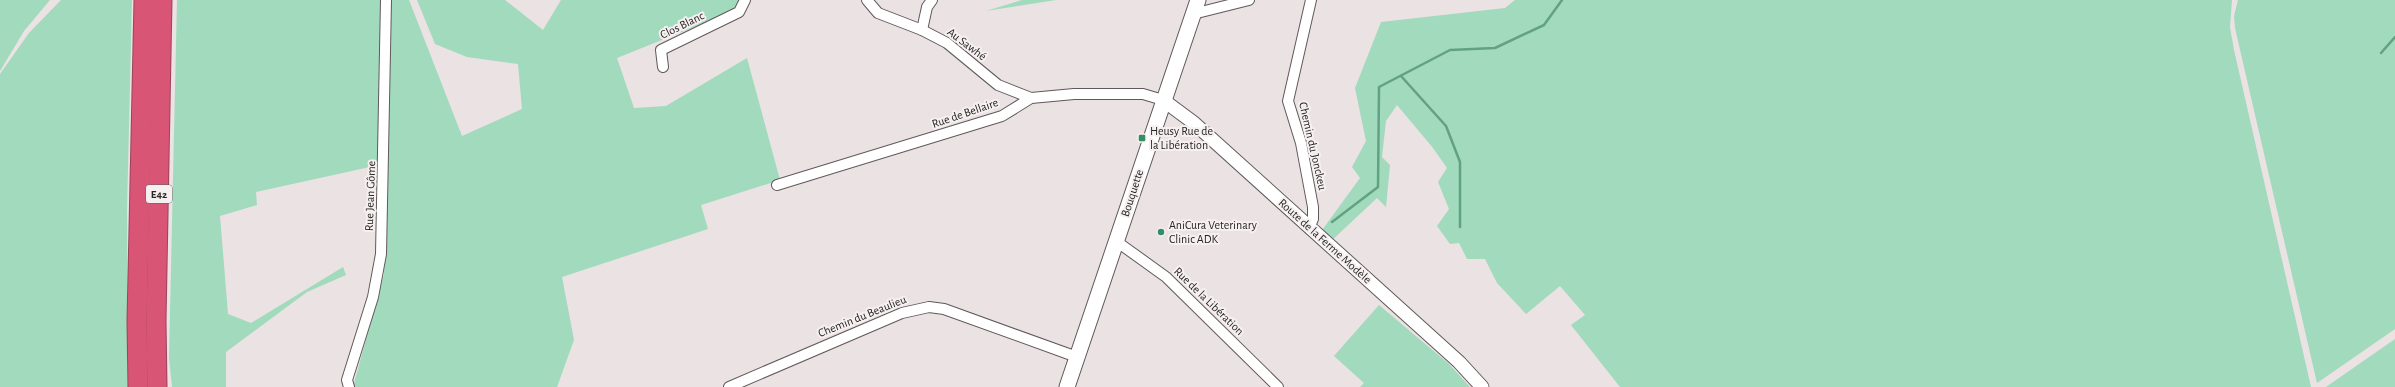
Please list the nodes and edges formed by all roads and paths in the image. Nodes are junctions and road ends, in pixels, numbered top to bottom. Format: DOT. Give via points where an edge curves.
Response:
graph roads {
  1 [pos="144,0"];
  2 [pos="162,0"];
  3 [pos="386,0"];
  4 [pos="745,0"];
  5 [pos="867,0"];
  6 [pos="932,0"];
  7 [pos="1249,0"];
  8 [pos="1311,0"];
  9 [pos="1196,7"];
  10 [pos="922,30"];
  11 [pos="663,67"];
  12 [pos="1031,98"];
  13 [pos="1163,100"];
  14 [pos="777,185"];
  15 [pos="1309,228"];
  16 [pos="1116,242"];
  17 [pos="1077,357"];
  18 [pos="138,387"];
  19 [pos="157,387"];
  20 [pos="349,387"];
  21 [pos="729,387"];
  22 [pos="1067,387"];
  23 [pos="1278,387"];
  24 [pos="1482,387"];
  1 -- 18 [label="highway, E42" via="137,321"];
  2 -- 19 [label="highway, E42"];
  3 -- 20 [label="street, Rue Jean Gôme" via="381,254 373,297 347,380"];
  4 -- 11 [label="street, Clos Blanc" via="739,12 661,50"];
  5 -- 10 [label="street, Au Sawhé" via="878,13"];
  6 -- 10 [label="street" via="927,7"];
  7 -- 9 [label="street"];
  8 -- 15 [label="street, Chemin du Jonckeu" via="1288,101 1301,143 1313,207 1313,219"];
  9 -- 13 [label="main road, Bouquette"];
  10 -- 12 [label="street, Au Sawhé" via="947,43 998,85"];
  12 -- 13 [label="street, Rue de Bellaire" via="1074,94 1143,94"];
  12 -- 14 [label="street, Rue de Bellaire" via="1002,116"];
  13 -- 15 [label="street, Route de la Ferme Modèle" via="1194,123"];
  13 -- 16 [label="main road, Bouquette"];
  15 -- 24 [label="street, Route de la Ferme Modèle" via="1459,362"];
  16 -- 17 [label="main road, Bouquette"];
  16 -- 23 [label="street, Rue de la Libération" via="1166,277"];
  17 -- 21 [label="street, Chemin du Beaulieu" via="944,309 928,307 902,313"];
  17 -- 22 [label="main road, Bouquette"];
}
